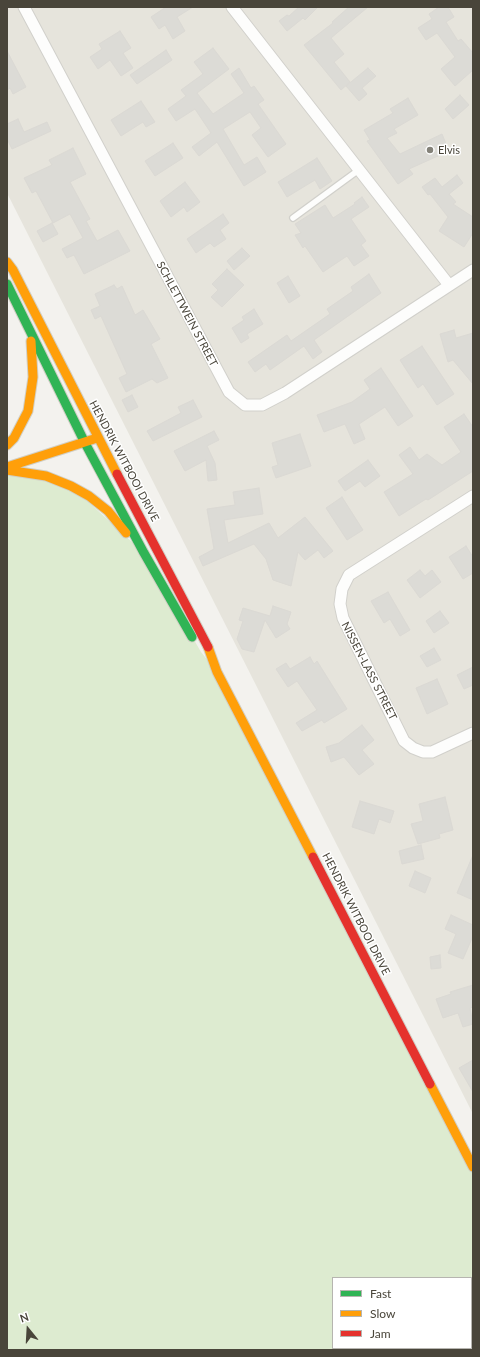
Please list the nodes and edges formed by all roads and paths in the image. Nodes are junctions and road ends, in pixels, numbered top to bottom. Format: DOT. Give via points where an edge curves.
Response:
graph roads {
  1 [pos="24,7"];
  2 [pos="232,7"];
  3 [pos="360,169"];
  4 [pos="293,218"];
  5 [pos="7,262"];
  6 [pos="473,270"];
  7 [pos="7,284"];
  8 [pos="449,285"];
  9 [pos="30,332"];
  10 [pos="98,438"];
  11 [pos="84,441"];
  12 [pos="7,445"];
  13 [pos="7,466"];
  14 [pos="7,470"];
  15 [pos="473,496"];
  16 [pos="144,553"];
  17 [pos="217,672"];
  18 [pos="473,733"];
  19 [pos="473,1167"];
  1 -- 8 [label="street, SCHLETTWEIN STREET" via="229,392 246,406 262,405 285,393"];
  2 -- 3 [label="street"];
  3 -- 4 [label="lane"];
  3 -- 8 [label="street"];
  5 -- 10 [label="main road, HENDRIK WITBOOI DRIVE"];
  6 -- 8 [label="street, SCHLETTWEIN STREET"];
  7 -- 9 [label="main road, HENDRIK WITBOOI DRIVE"];
  9 -- 11 [label="main road, HENDRIK WITBOOI DRIVE"];
  9 -- 12 [label="main road" via="33,377 28,411 14,438"];
  10 -- 11 [label="main road"];
  10 -- 17 [label="main road, HENDRIK WITBOOI DRIVE" via="208,647"];
  11 -- 13 [label="main road"];
  11 -- 16 [label="main road, HENDRIK WITBOOI DRIVE"];
  14 -- 16 [label="main road" via="46,476 89,496 108,511"];
  15 -- 18 [label="street, NISSEN-LASS STREET" via="350,575 342,589 340,604 343,618 404,741 423,752 432,752"];
  16 -- 17 [label="main road, HENDRIK WITBOOI DRIVE" via="201,652"];
  17 -- 19 [label="main road, HENDRIK WITBOOI DRIVE"];
}
